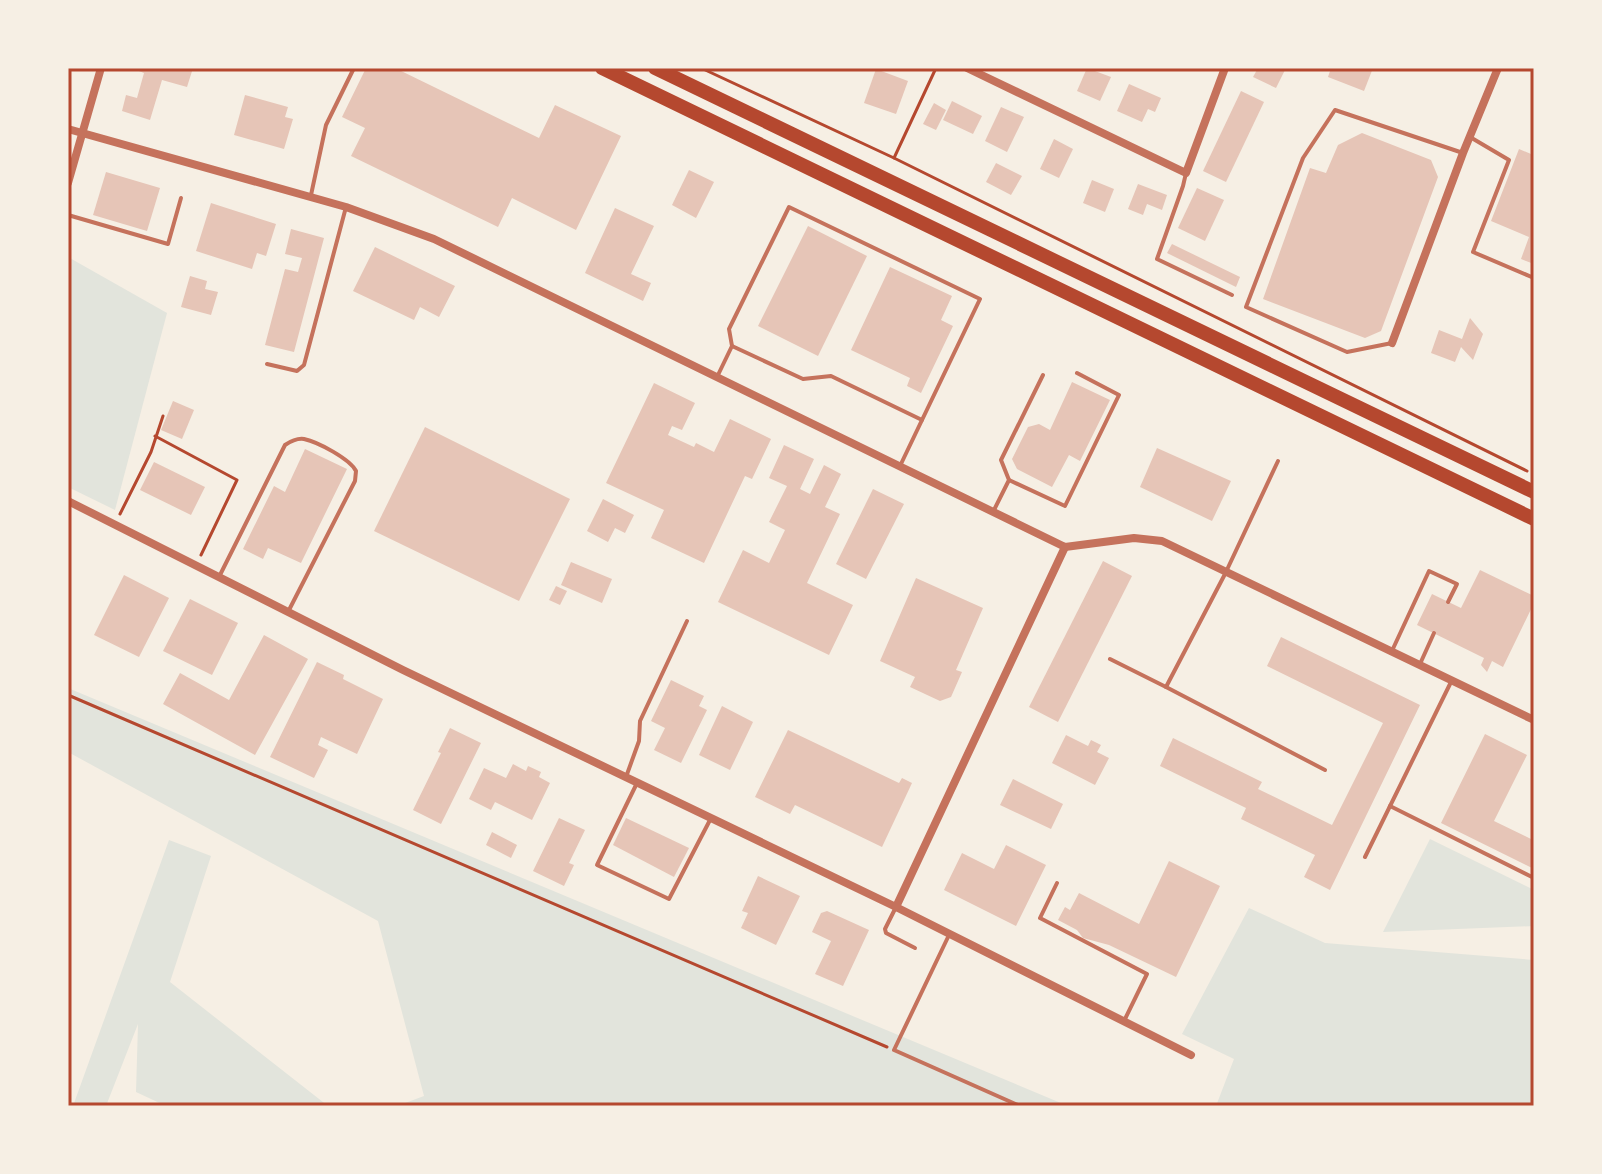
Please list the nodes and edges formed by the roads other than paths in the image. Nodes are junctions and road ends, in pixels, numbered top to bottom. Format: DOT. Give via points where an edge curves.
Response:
graph roads {
  1 [pos="101,68"];
  2 [pos="354,68"];
  3 [pos="602,68"];
  4 [pos="655,68"];
  5 [pos="967,68"];
  6 [pos="1225,68"];
  7 [pos="1498,68"];
  8 [pos="68,129"];
  9 [pos="81,134"];
  10 [pos="1470,137"];
  11 [pos="1463,153"];
  12 [pos="1186,173"];
  13 [pos="68,183"];
  14 [pos="311,197"];
  15 [pos="181,198"];
  16 [pos="346,207"];
  17 [pos="68,215"];
  18 [pos="1534,278"];
  19 [pos="1232,295"];
  20 [pos="1392,343"];
  21 [pos="732,346"];
  22 [pos="267,364"];
  23 [pos="1077,373"];
  24 [pos="1043,375"];
  25 [pos="717,377"];
  26 [pos="922,420"];
  27 [pos="1278,461"];
  28 [pos="900,467"];
  29 [pos="1009,480"];
  30 [pos="1534,492"];
  31 [pos="68,501"];
  32 [pos="993,512"];
  33 [pos="1534,519"];
  34 [pos="1065,547"];
  35 [pos="1225,574"];
  36 [pos="219,577"];
  37 [pos="1448,602"];
  38 [pos="288,612"];
  39 [pos="687,621"];
  40 [pos="1434,633"];
  41 [pos="1391,653"];
  42 [pos="1110,659"];
  43 [pos="1419,667"];
  44 [pos="1451,682"];
  45 [pos="1166,687"];
  46 [pos="1534,720"];
  47 [pos="1325,770"];
  48 [pos="626,777"];
  49 [pos="637,782"];
  50 [pos="1390,806"];
  51 [pos="711,818"];
  52 [pos="1365,857"];
  53 [pos="1534,878"];
  54 [pos="1057,883"];
  55 [pos="896,907"];
  56 [pos="949,934"];
  57 [pos="915,948"];
  58 [pos="1124,1021"];
  59 [pos="1191,1055"];
  60 [pos="1020,1106"];
  1 -- 9 [label="street"];
  2 -- 14 [label="lane" via="326,125"];
  3 -- 33 [label="highway"];
  4 -- 30 [label="highway"];
  5 -- 12 [label="street"];
  6 -- 12 [label="street"];
  7 -- 10 [label="street"];
  8 -- 9 [label="street"];
  9 -- 13 [label="street"];
  9 -- 14 [label="street"];
  10 -- 11 [label="street"];
  10 -- 18 [label="lane" via="1509,160 1473,252"];
  11 -- 20 [label="street"];
  11 -- 20 [label="lane" via="1335,110 1303,158 1246,307 1347,352"];
  12 -- 19 [label="lane" via="1157,259"];
  14 -- 16 [label="street"];
  15 -- 17 [label="lane" via="168,244"];
  16 -- 22 [label="lane" via="304,365 297,371"];
  16 -- 25 [label="street" via="434,239"];
  21 -- 25 [label="lane"];
  21 -- 26 [label="lane" via="803,379 831,376"];
  21 -- 26 [label="lane" via="729,329 789,207 980,299"];
  23 -- 29 [label="lane" via="1119,395 1065,506"];
  24 -- 29 [label="lane" via="1001,460"];
  25 -- 28 [label="street"];
  26 -- 28 [label="lane"];
  27 -- 35 [label="lane"];
  28 -- 32 [label="street"];
  29 -- 32 [label="lane"];
  31 -- 36 [label="street"];
  32 -- 34 [label="street"];
  34 -- 35 [label="street" via="1134,538 1162,541"];
  34 -- 55 [label="street"];
  35 -- 41 [label="street"];
  35 -- 45 [label="lane"];
  36 -- 38 [label="street"];
  36 -- 38 [label="lane" via="285,445 305,439 346,459 356,471 355,481"];
  37 -- 41 [label="lane" via="1457,584 1429,571"];
  38 -- 48 [label="street"];
  39 -- 48 [label="lane" via="640,721"];
  40 -- 43 [label="lane"];
  41 -- 43 [label="street"];
  42 -- 45 [label="lane"];
  43 -- 44 [label="street"];
  44 -- 46 [label="street"];
  44 -- 50 [label="lane"];
  45 -- 47 [label="lane"];
  48 -- 49 [label="street"];
  49 -- 51 [label="street"];
  49 -- 51 [label="lane" via="597,865 669,899"];
  50 -- 52 [label="lane"];
  50 -- 53 [label="lane"];
  51 -- 55 [label="street"];
  54 -- 58 [label="lane" via="1040,918 1147,974"];
  55 -- 56 [label="street"];
  55 -- 57 [label="lane" via="886,933"];
  56 -- 58 [label="street"];
  56 -- 60 [label="lane" via="894,1050"];
  58 -- 59 [label="street"];
}
